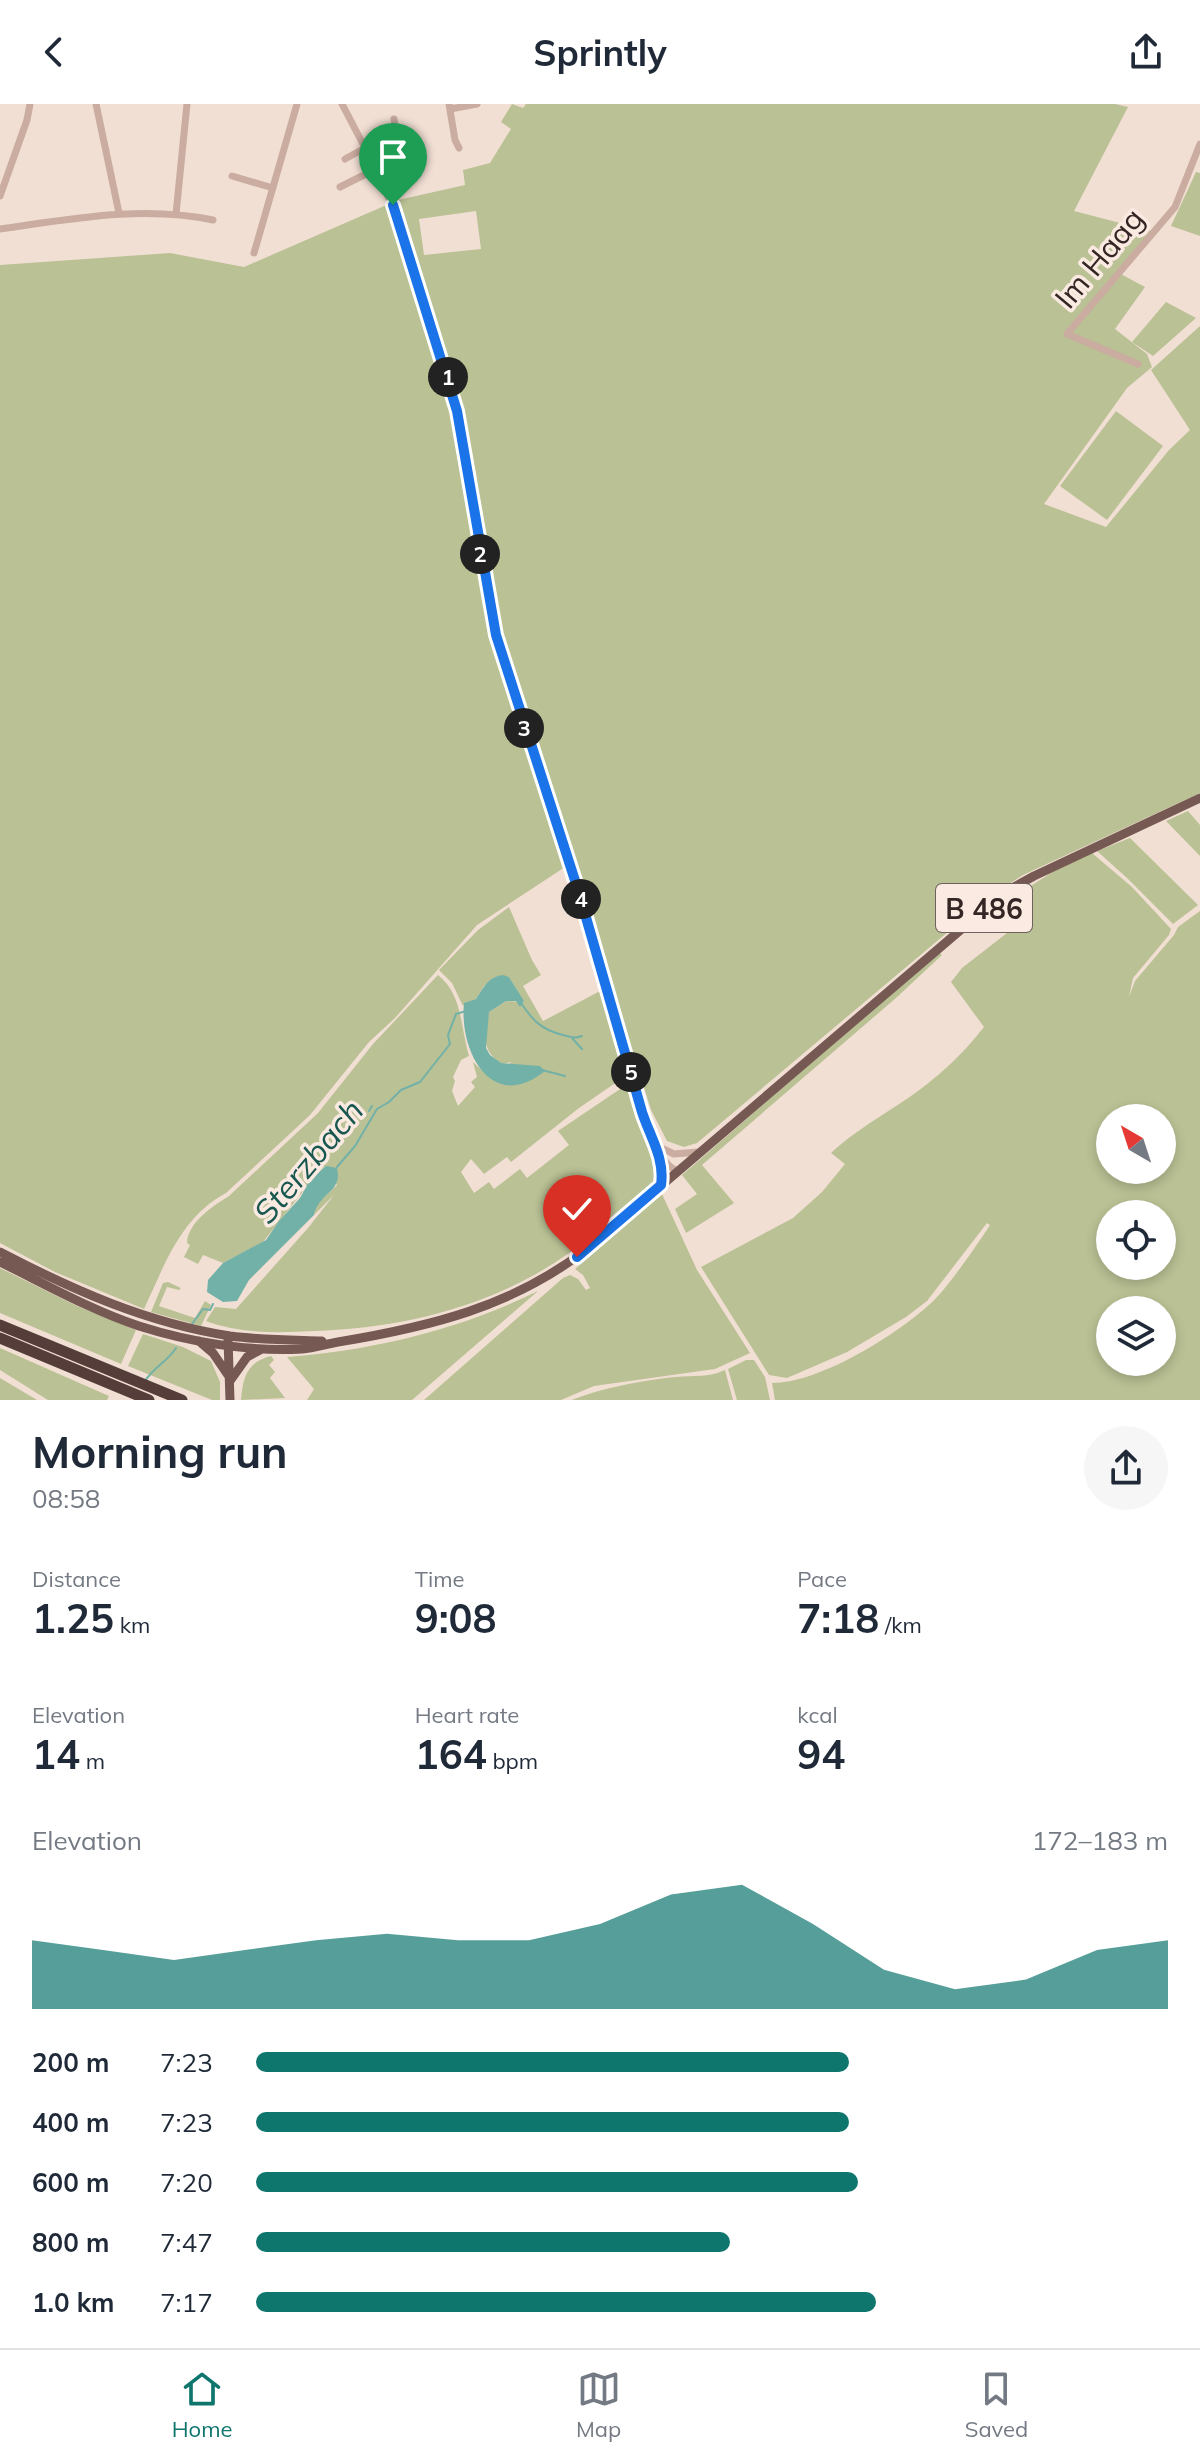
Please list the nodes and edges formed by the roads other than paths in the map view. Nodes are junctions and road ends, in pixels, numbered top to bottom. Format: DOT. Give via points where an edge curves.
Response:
graph roads {
  1 [pos="30,104"];
  2 [pos="96,104"];
  3 [pos="187,104"];
  4 [pos="297,104"];
  5 [pos="342,104"];
  6 [pos="477,104"];
  7 [pos="450,106"];
  8 [pos="394,119"];
  9 [pos="1200,144"];
  10 [pos="415,148"];
  11 [pos="459,148"];
  12 [pos="399,150"];
  13 [pos="367,152"];
  14 [pos="345,159"];
  15 [pos="376,169"];
  16 [pos="232,176"];
  17 [pos="340,187"];
  18 [pos="273,188"];
  19 [pos="0,196"];
  20 [pos="119,213"];
  21 [pos="176,214"];
  22 [pos="213,220"];
  23 [pos="0,229"];
  24 [pos="254,253"];
  25 [pos="1138,364"];
  26 [pos="1200,798"];
  27 [pos="657,1146"];
  28 [pos="698,1152"];
  29 [pos="677,1171"];
  30 [pos="661,1185"];
  31 [pos="0,1252"];
  32 [pos="0,1262"];
  33 [pos="137,1319"];
  34 [pos="152,1324"];
  35 [pos="0,1325"];
  36 [pos="0,1338"];
  37 [pos="196,1339"];
  38 [pos="228,1340"];
  39 [pos="337,1342"];
  40 [pos="262,1349"];
  41 [pos="80,1366"];
  42 [pos="229,1379"];
  43 [pos="149,1400"];
  44 [pos="182,1400"];
  45 [pos="230,1400"];
  1 -- 19 [label="street"];
  2 -- 20 [label="street"];
  3 -- 21 [label="street"];
  4 -- 18 [label="street"];
  5 -- 13 [label="street"];
  6 -- 7 [label="street"];
  7 -- 11 [label="street"];
  8 -- 12 [label="street"];
  9 -- 25 [label="street, Im Haag" via="1175,207 1067,334"];
  10 -- 12 [label="street"];
  12 -- 13 [label="street"];
  13 -- 14 [label="street"];
  13 -- 15 [label="street"];
  15 -- 17 [label="street"];
  15 -- 27 [label="street" via="398,219 449,381 496,635"];
  16 -- 18 [label="street"];
  18 -- 24 [label="street"];
  20 -- 21 [label="street"];
  20 -- 23 [label="street"];
  21 -- 22 [label="street"];
  26 -- 28 [label="main road, B 486" via="1005,892"];
  27 -- 28 [label="street" via="674,1154"];
  27 -- 29 [label="street" via="671,1157"];
  27 -- 30 [label="street"];
  28 -- 29 [label="main road, B 486"];
  29 -- 30 [label="main road, B 486"];
  30 -- 39 [label="main road, B 486" via="577,1257 509,1296 413,1330"];
  31 -- 33 [label="main road, B 486"];
  32 -- 33 [label="main road, B 486" via="90,1306"];
  33 -- 34 [label="main road, B 486"];
  34 -- 37 [label="main road, B 486"];
  34 -- 38 [label="main road, B 486"];
  35 -- 41 [label="highway"];
  36 -- 41 [label="highway"];
  37 -- 38 [label="main road, B 486"];
  37 -- 42 [label="main road" via="213,1353"];
  38 -- 39 [label="main road, B 486"];
  38 -- 40 [label="main road, B 486"];
  38 -- 42 [label="main road"];
  39 -- 40 [label="main road, B 486"];
  40 -- 42 [label="main road" via="247,1357"];
  41 -- 43 [label="highway"];
  41 -- 44 [label="highway"];
  42 -- 45 [label="main road"];
}
